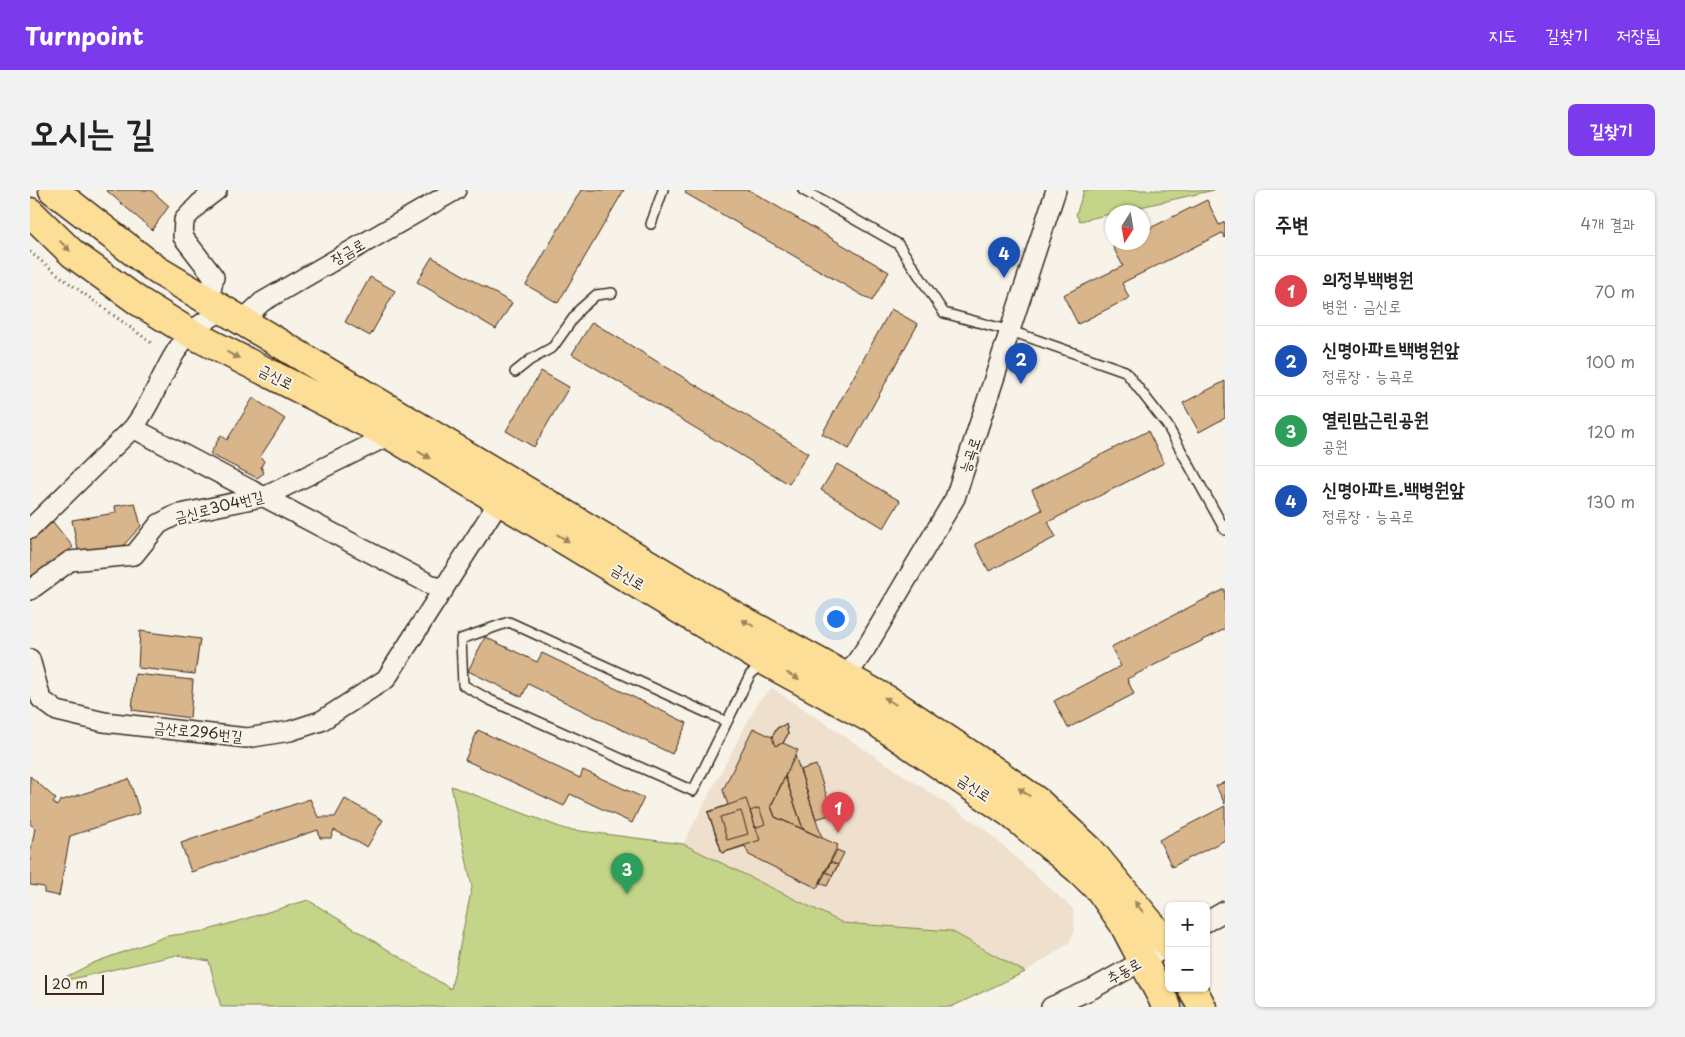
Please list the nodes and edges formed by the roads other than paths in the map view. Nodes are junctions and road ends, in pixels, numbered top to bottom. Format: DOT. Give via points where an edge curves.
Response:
graph roads {
  1 [pos="53,190"];
  2 [pos="217,190"];
  3 [pos="456,190"];
  4 [pos="663,190"];
  5 [pos="803,190"];
  6 [pos="1056,190"];
  7 [pos="30,212"];
  8 [pos="651,224"];
  9 [pos="612,293"];
  10 [pos="225,310"];
  11 [pos="1011,331"];
  12 [pos="190,333"];
  13 [pos="515,372"];
  14 [pos="133,428"];
  15 [pos="390,435"];
  16 [pos="266,496"];
  17 [pos="500,500"];
  18 [pos="30,529"];
  19 [pos="1225,530"];
  20 [pos="30,590"];
  21 [pos="443,591"];
  22 [pos="30,660"];
  23 [pos="765,661"];
  24 [pos="839,686"];
  25 [pos="36,701"];
  26 [pos="727,722"];
  27 [pos="1225,911"];
  28 [pos="1210,920"];
  29 [pos="1165,941"];
  30 [pos="1167,947"];
  31 [pos="1142,961"];
  32 [pos="1194,992"];
  33 [pos="1051,1007"];
  34 [pos="1167,1007"];
  35 [pos="1202,1007"];
  1 -- 10 [label="main road, 금신로" via="157,270"];
  2 -- 10 [label="street" via="184,220 183,237 214,277"];
  3 -- 10 [label="street, 장금로" via="262,302"];
  4 -- 8 [label="lane"];
  5 -- 11 [label="lane" via="898,244 944,313"];
  6 -- 11 [label="street, 능곡로"];
  7 -- 12 [label="main road, 금신로, one-way" via="74,254 138,301"];
  9 -- 13 [label="lane" via="596,295 579,310 553,347"];
  10 -- 12 [label="street"];
  24 -- 10 [label="main road, 금신로, one-way" via="728,612"];
  11 -- 19 [label="lane" via="1125,371 1167,425"];
  11 -- 24 [label="street, 능곡로" via="955,498 866,648"];
  12 -- 14 [label="street" via="166,367 144,414"];
  12 -- 15 [label="main road, 금신로, one-way"];
  14 -- 16 [label="street"];
  14 -- 18 [label="street"];
  15 -- 16 [label="street, 금신로304번길"];
  15 -- 17 [label="main road, 금신로, one-way"];
  16 -- 20 [label="street, 금신로304번길" via="176,515 159,524 134,555 70,561"];
  16 -- 21 [label="street"];
  17 -- 21 [label="street, 금산로296번길"];
  17 -- 23 [label="main road, 금신로, one-way"];
  21 -- 25 [label="street, 금산로296번길" via="386,679 321,721 290,731 247,738 104,722 57,711"];
  22 -- 25 [label="street, 금산로296번길"];
  23 -- 24 [label="main road, 금신로, one-way"];
  23 -- 26 [label="lane" via="750,674"];
  29 -- 24 [label="main road, 금신로, one-way" via="1090,850 1038,802 888,700"];
  24 -- 31 [label="main road, 금신로" via="875,722 1010,813 1078,869 1100,890"];
  26 -- 26 [label="lane" via="693,791 463,685 461,639 509,622"];
  27 -- 28 [label="street"];
  30 -- 31 [label="street, 추동로"];
  31 -- 33 [label="street, 추동로"];
  31 -- 34 [label="main road, 금신로"];
  32 -- 35 [label="main road"];
}
